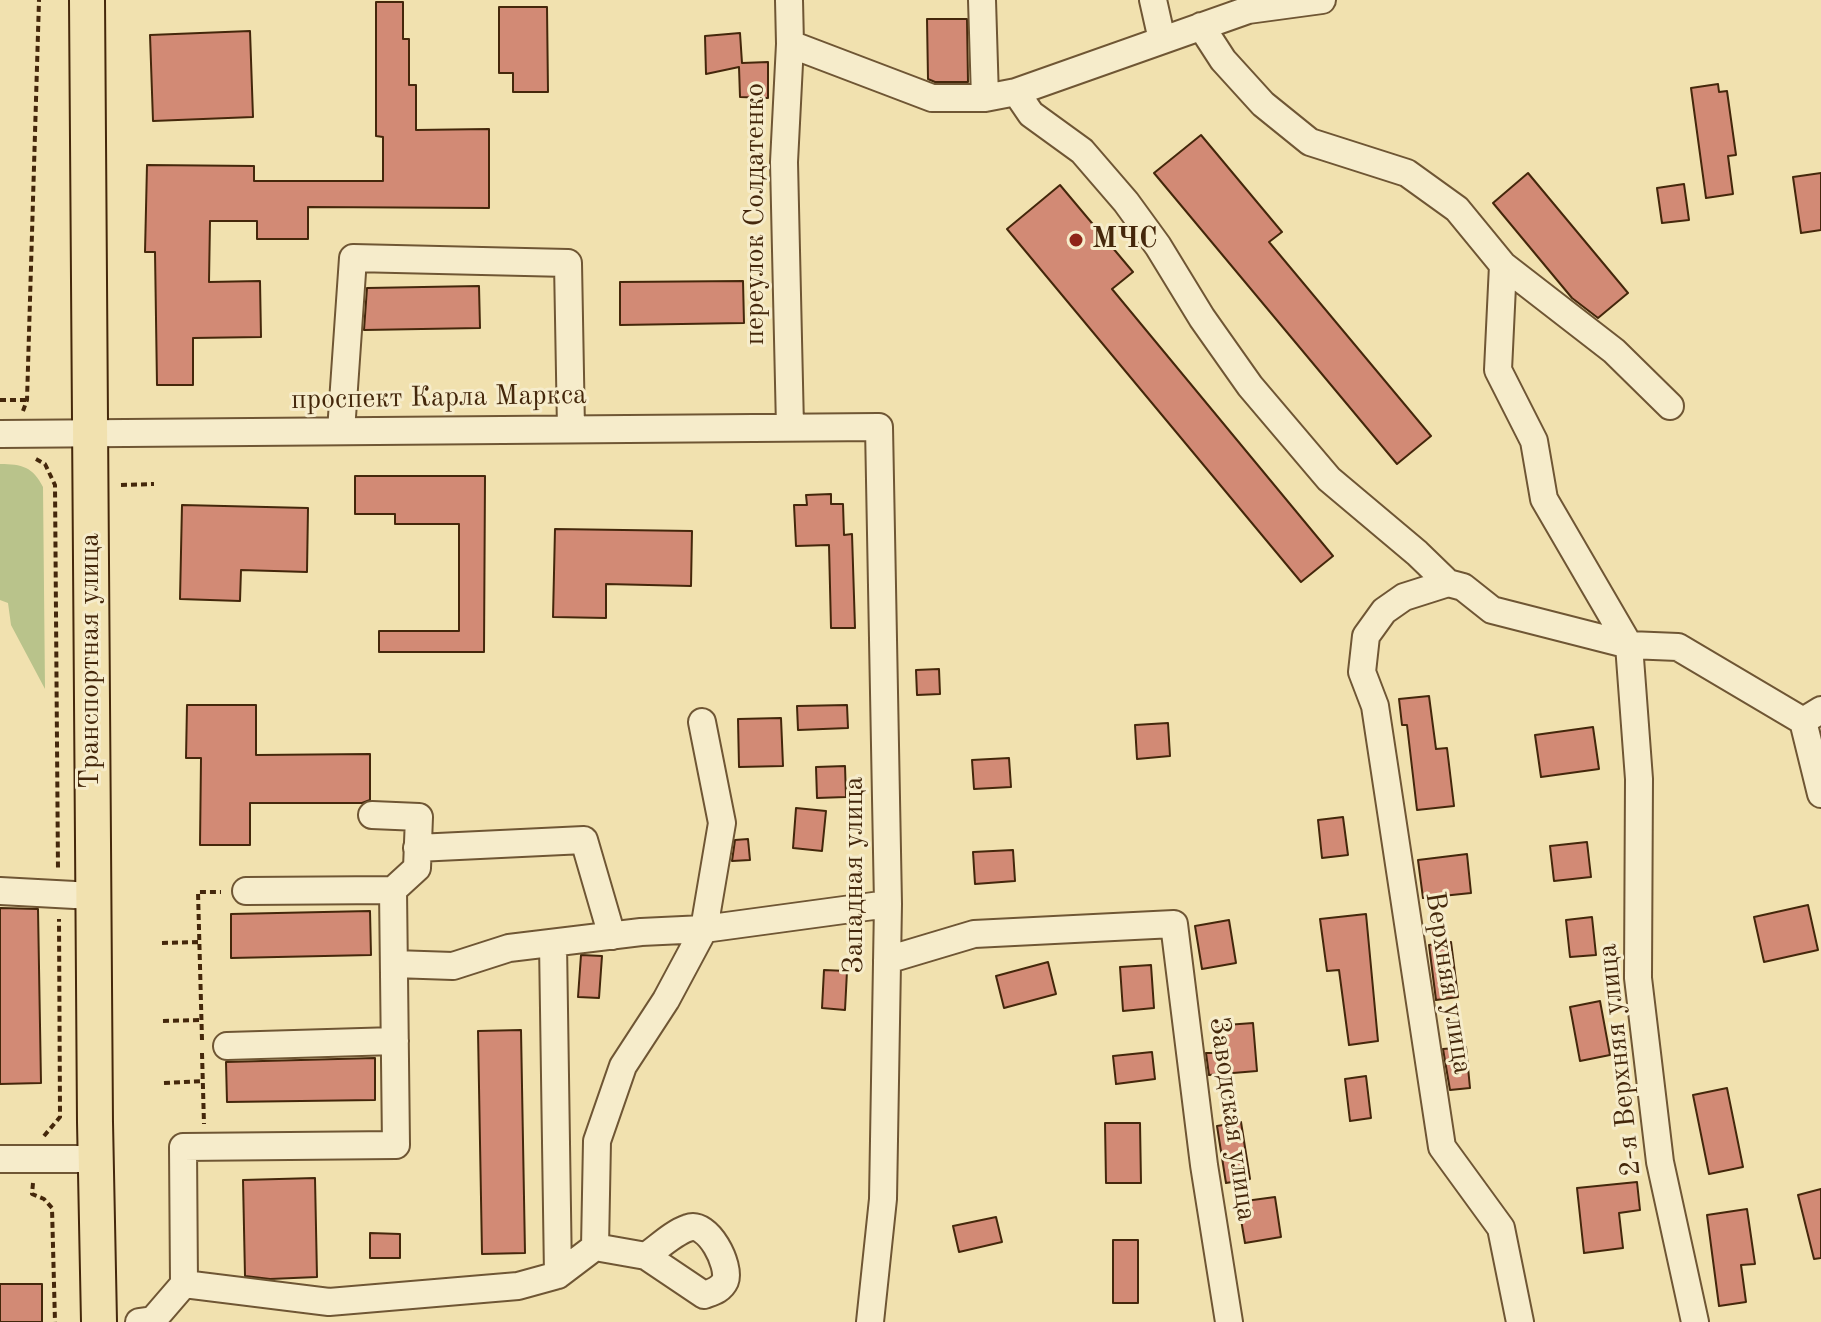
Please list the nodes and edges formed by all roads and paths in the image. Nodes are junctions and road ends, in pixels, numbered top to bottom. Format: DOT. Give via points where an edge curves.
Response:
graph roads {
  1 [pos="39,0"];
  2 [pos="87,0"];
  3 [pos="789,0"];
  4 [pos="982,0"];
  5 [pos="1153,0"];
  6 [pos="1322,0"];
  7 [pos="1248,5"];
  8 [pos="1201,26"];
  9 [pos="1162,40"];
  10 [pos="790,44"];
  11 [pos="1016,92"];
  12 [pos="985,98"];
  13 [pos="1503,265"];
  14 [pos="0,400"];
  15 [pos="1670,406"];
  16 [pos="790,427"];
  17 [pos="879,427"];
  18 [pos="571,429"];
  19 [pos="341,431"];
  20 [pos="0,434"];
  21 [pos="89,434"];
  22 [pos="154,484"];
  23 [pos="121,485"];
  24 [pos="1448,583"];
  25 [pos="1629,645"];
  26 [pos="1812,715"];
  27 [pos="702,722"];
  28 [pos="1821,794"];
  29 [pos="372,815"];
  30 [pos="417,848"];
  31 [pos="393,890"];
  32 [pos="0,891"];
  33 [pos="246,891"];
  34 [pos="93,896"];
  35 [pos="888,904"];
  36 [pos="704,929"];
  37 [pos="612,936"];
  38 [pos="199,942"];
  39 [pos="162,943"];
  40 [pos="553,943"];
  41 [pos="887,960"];
  42 [pos="394,964"];
  43 [pos="201,1020"];
  44 [pos="163,1021"];
  45 [pos="395,1041"];
  46 [pos="227,1046"];
  47 [pos="203,1081"];
  48 [pos="164,1083"];
  49 [pos="204,1147"];
  50 [pos="0,1159"];
  51 [pos="95,1159"];
  52 [pos="595,1247"];
  53 [pos="646,1256"];
  54 [pos="558,1275"];
  55 [pos="184,1284"];
  56 [pos="146,1321"];
  57 [pos="99,1322"];
  58 [pos="870,1322"];
  59 [pos="1229,1322"];
  60 [pos="1520,1322"];
  61 [pos="1695,1322"];
  1 -- 14 [label="path" via="27,400"];
  2 -- 21 [label="main road, Транспортная улица"];
  3 -- 10 [label="street, переулок Солдатенко"];
  4 -- 12 [label="street"];
  5 -- 9 [label="street"];
  6 -- 7 [label="street"];
  7 -- 8 [label="street"];
  8 -- 9 [label="street"];
  8 -- 13 [label="street" via="1263,104 1310,142 1407,173 1457,209"];
  9 -- 11 [label="street"];
  10 -- 12 [label="street" via="932,98"];
  10 -- 16 [label="street, переулок Солдатенко" via="784,162"];
  11 -- 12 [label="street"];
  11 -- 24 [label="street" via="1031,114 1082,151 1126,202 1250,386 1329,479"];
  13 -- 15 [label="street" via="1614,351"];
  13 -- 25 [label="street" via="1498,370 1534,441 1544,499"];
  16 -- 17 [label="street, проспект Карла Маркса"];
  16 -- 18 [label="street, проспект Карла Маркса"];
  17 -- 35 [label="street, Западная улица"];
  18 -- 19 [label="street, проспект Карла Маркса"];
  18 -- 19 [label="street" via="568,263 353,258"];
  19 -- 21 [label="street, проспект Карла Маркса"];
  20 -- 21 [label="street, проспект Карла Маркса"];
  21 -- 34 [label="main road, Транспортная улица"];
  22 -- 23 [label="path"];
  24 -- 25 [label="street" via="1463,587 1492,610"];
  24 -- 60 [label="street, Верхняя улица" via="1404,597 1384,611 1366,636 1362,672 1375,706 1442,1147 1501,1228"];
  25 -- 26 [label="street" via="1678,647"];
  25 -- 61 [label="street, 2-я Верхняя улица" via="1639,779 1638,978 1660,1162"];
  26 -- 28 [label="street"];
  27 -- 36 [label="street" via="722,823"];
  29 -- 30 [label="street" via="419,817"];
  30 -- 31 [label="street" via="417,868"];
  30 -- 37 [label="street" via="584,840"];
  31 -- 33 [label="street"];
  31 -- 42 [label="street"];
  32 -- 34 [label="street"];
  33 -- 38 [label="path" via="198,892"];
  34 -- 51 [label="main road, Транспортная улица"];
  35 -- 36 [label="street"];
  35 -- 41 [label="street, Западная улица"];
  36 -- 37 [label="street"];
  36 -- 52 [label="street" via="623,1066 597,1141"];
  37 -- 40 [label="street"];
  38 -- 39 [label="path"];
  38 -- 43 [label="path"];
  40 -- 42 [label="street" via="509,948 453,966"];
  40 -- 54 [label="street"];
  41 -- 58 [label="street, Западная улица" via="883,1199"];
  41 -- 59 [label="street, Заводская улица" via="974,934 1174,924"];
  42 -- 45 [label="street"];
  43 -- 44 [label="path"];
  43 -- 47 [label="path"];
  45 -- 46 [label="street"];
  45 -- 49 [label="street" via="396,1145"];
  47 -- 48 [label="path"];
  47 -- 49 [label="path"];
  49 -- 55 [label="street" via="183,1147"];
  50 -- 51 [label="street"];
  51 -- 57 [label="main road, Транспортная улица"];
  52 -- 53 [label="street"];
  52 -- 54 [label="street"];
  54 -- 55 [label="street" via="518,1286 329,1302"];
  55 -- 56 [label="street"];
}
